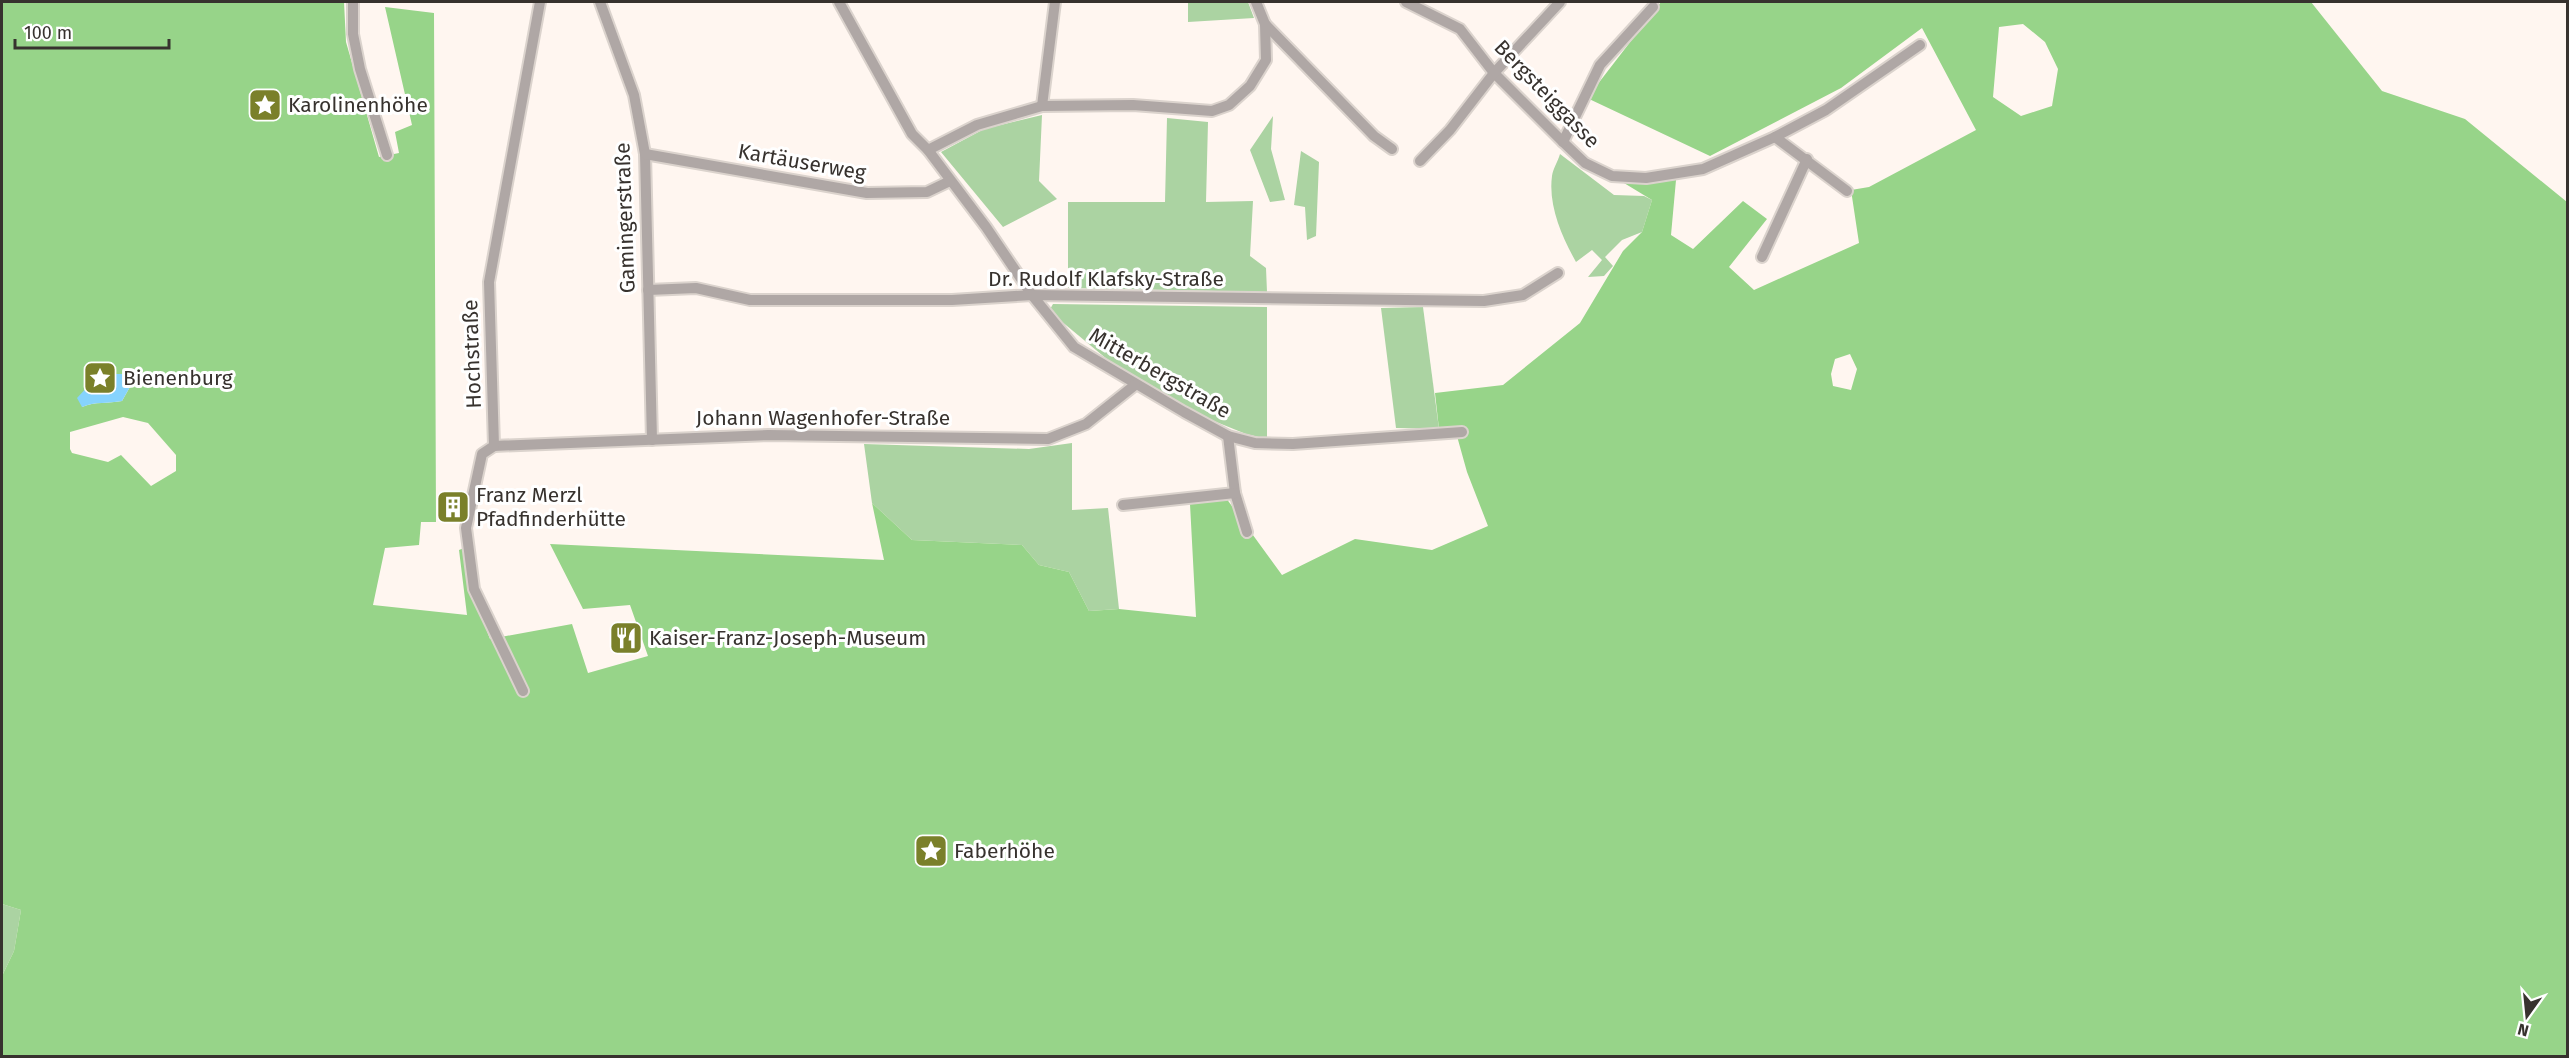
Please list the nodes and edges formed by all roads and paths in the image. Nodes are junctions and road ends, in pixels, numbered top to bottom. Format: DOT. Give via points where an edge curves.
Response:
graph roads {
  1 [pos="353,2"];
  2 [pos="540,2"];
  3 [pos="600,2"];
  4 [pos="839,2"];
  5 [pos="1055,2"];
  6 [pos="1256,2"];
  7 [pos="1406,2"];
  8 [pos="1560,2"];
  9 [pos="1653,7"];
  10 [pos="1265,24"];
  11 [pos="1920,45"];
  12 [pos="1494,73"];
  13 [pos="1042,106"];
  14 [pos="1775,137"];
  15 [pos="1563,142"];
  16 [pos="928,150"];
  17 [pos="1392,150"];
  18 [pos="645,154"];
  19 [pos="387,155"];
  20 [pos="1807,159"];
  21 [pos="1420,161"];
  22 [pos="951,181"];
  23 [pos="1847,192"];
  24 [pos="1762,257"];
  25 [pos="1558,273"];
  26 [pos="648,290"];
  27 [pos="1032,295"];
  28 [pos="1136,384"];
  29 [pos="1462,432"];
  30 [pos="1228,435"];
  31 [pos="652,440"];
  32 [pos="494,446"];
  33 [pos="1235,494"];
  34 [pos="1123,505"];
  35 [pos="1247,532"];
  36 [pos="523,691"];
  1 -- 19 [label="street" via="353,34 360,69"];
  2 -- 32 [label="street, Hochstraße" via="489,282"];
  3 -- 18 [label="street, Gamingerstraße" via="634,95"];
  4 -- 16 [label="street, Mitterbergstraße" via="912,134"];
  5 -- 13 [label="street"];
  6 -- 10 [label="street"];
  7 -- 12 [label="street, Bergsteiggasse" via="1461,29"];
  8 -- 12 [label="street"];
  9 -- 15 [label="street" via="1600,64"];
  10 -- 13 [label="street" via="1266,60 1250,86 1229,105 1212,111 1133,105"];
  10 -- 17 [label="street"];
  11 -- 14 [label="street, Bergsteiggasse" via="1826,110"];
  12 -- 15 [label="street, Bergsteiggasse"];
  12 -- 21 [label="street" via="1450,130"];
  13 -- 16 [label="street" via="977,125"];
  14 -- 15 [label="street, Bergsteiggasse" via="1703,169 1646,178 1612,176 1585,163"];
  14 -- 20 [label="street"];
  16 -- 22 [label="street, Mitterbergstraße"];
  18 -- 22 [label="street, Kartäuserweg" via="867,194 927,192"];
  18 -- 26 [label="street, Gamingerstraße"];
  20 -- 23 [label="street"];
  20 -- 24 [label="street"];
  22 -- 27 [label="street, Mitterbergstraße"];
  25 -- 27 [label="street, Dr. Rudolf Klafsky-Straße" via="1523,295 1484,301"];
  26 -- 27 [label="street, Dr. Rudolf Klafsky-Straße" via="696,288 750,300 952,300"];
  26 -- 31 [label="street, Gamingerstraße"];
  27 -- 28 [label="street, Mitterbergstraße" via="1074,347"];
  28 -- 30 [label="street, Mitterbergstraße"];
  28 -- 31 [label="street, Johann Wagenhofer-Straße" via="1086,424 1048,438 768,435"];
  29 -- 30 [label="street, Mitterbergstraße" via="1293,444 1256,442"];
  30 -- 33 [label="street"];
  31 -- 32 [label="street, Johann Wagenhofer-Straße"];
  32 -- 36 [label="street" via="482,454 466,528 474,589"];
  33 -- 34 [label="street"];
  33 -- 35 [label="street"];
}
